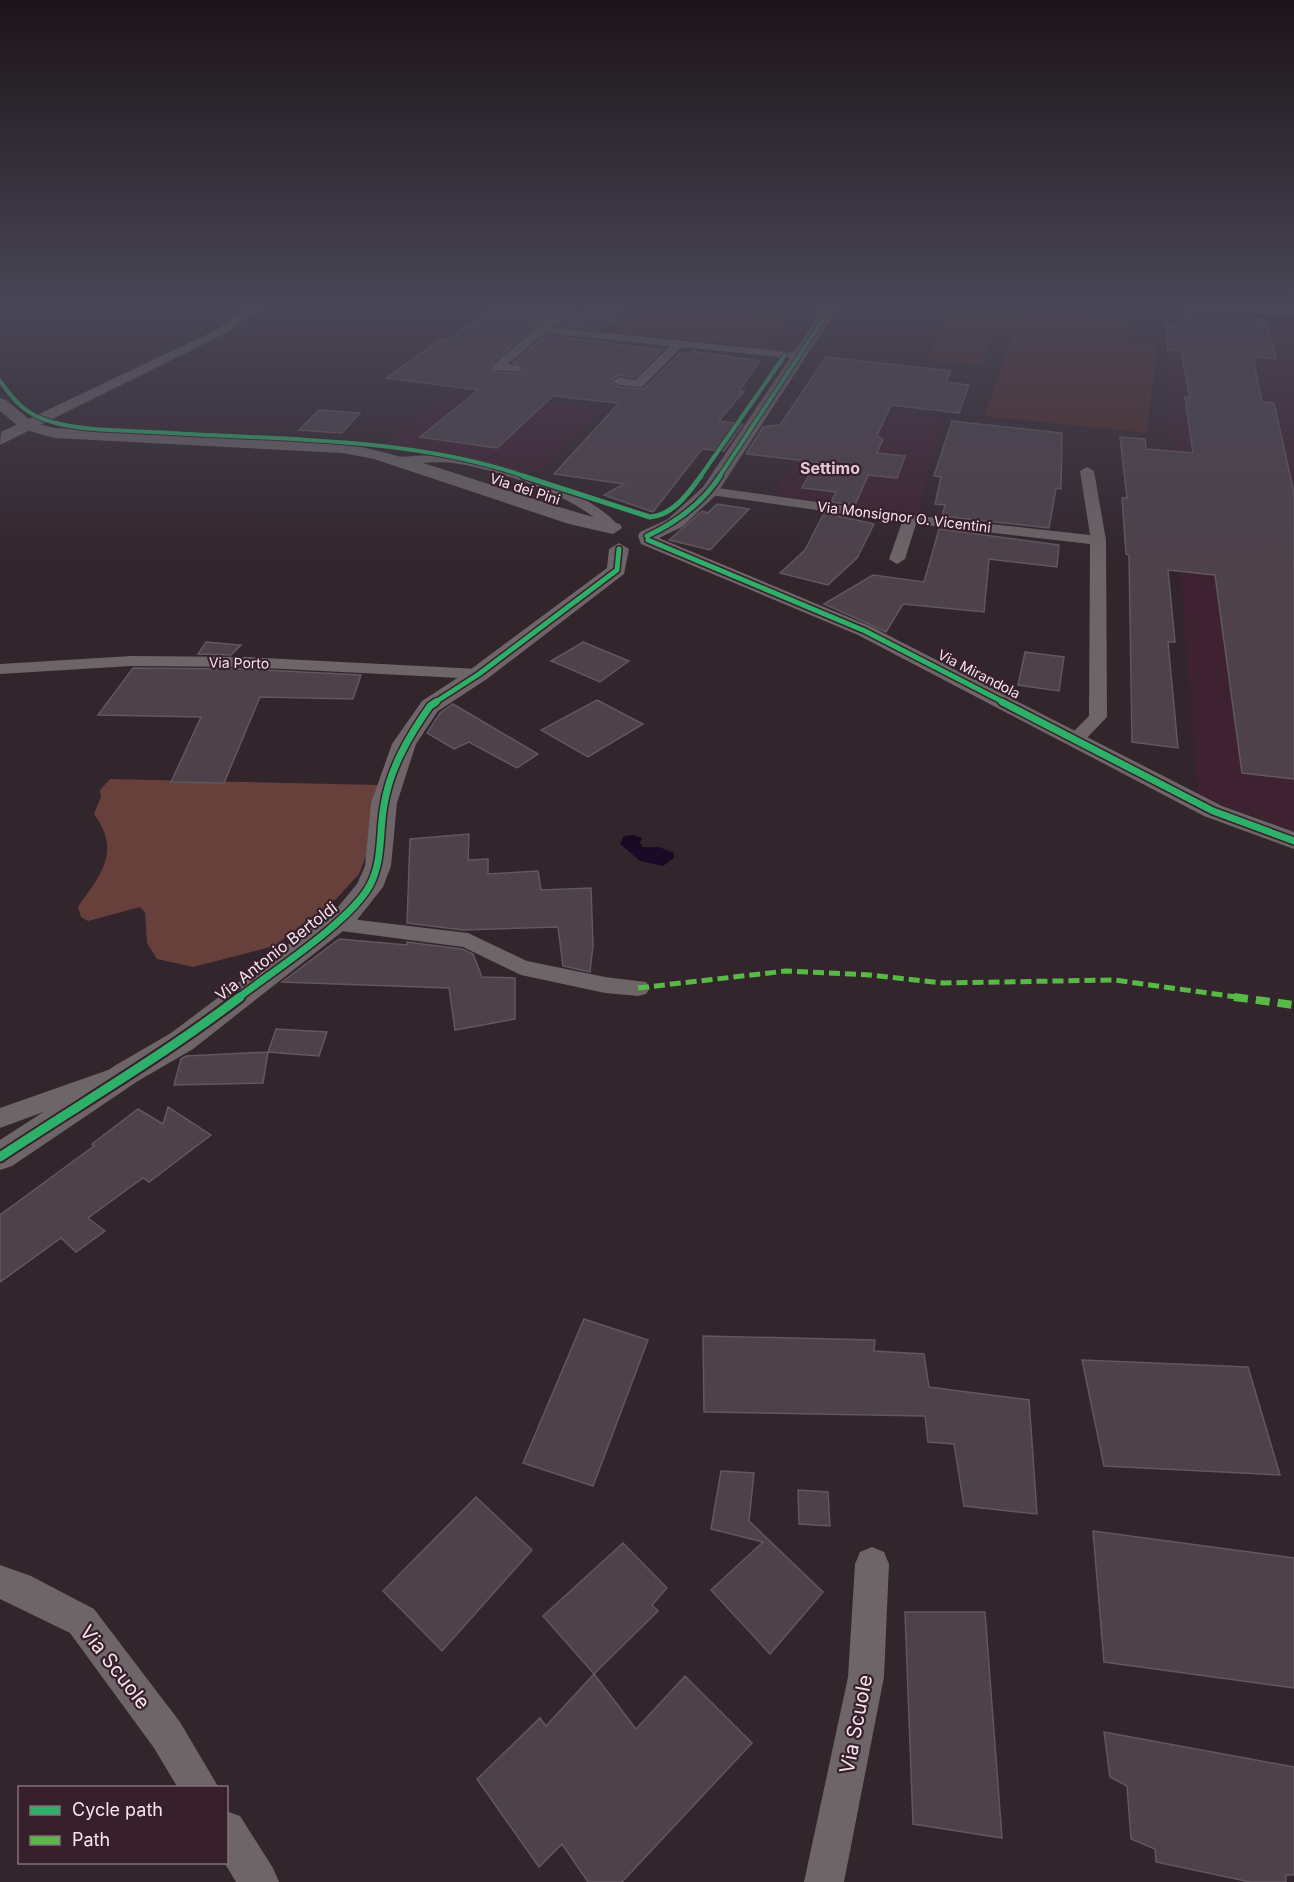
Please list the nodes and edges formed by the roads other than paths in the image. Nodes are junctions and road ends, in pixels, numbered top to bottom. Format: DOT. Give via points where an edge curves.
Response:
graph roads {
  1 [pos="100,391"];
  2 [pos="775,391"];
  3 [pos="0,403"];
  4 [pos="28,426"];
  5 [pos="0,441"];
  6 [pos="453,459"];
  7 [pos="398,461"];
  8 [pos="1087,471"];
  9 [pos="431,472"];
  10 [pos="710,491"];
  11 [pos="680,516"];
  12 [pos="910,519"];
  13 [pos="615,535"];
  14 [pos="647,538"];
  15 [pos="1098,540"];
  16 [pos="897,559"];
  17 [pos="0,669"];
  18 [pos="479,674"];
  19 [pos="1075,739"];
  20 [pos="1294,841"];
  21 [pos="334,924"];
  22 [pos="639,988"];
  23 [pos="127,1073"];
  24 [pos="0,1118"];
  25 [pos="0,1157"];
  26 [pos="872,1564"];
  27 [pos="0,1582"];
  28 [pos="199,1786"];
  29 [pos="228,1833"];
  30 [pos="259,1882"];
  31 [pos="824,1882"];
  1 -- 4 [label="street"];
  2 -- 10 [label="street"];
  3 -- 4 [label="street, Via dei Pini"];
  4 -- 5 [label="street"];
  4 -- 7 [label="street, Via dei Pini" via="54,433 130,439 342,448"];
  6 -- 7 [label="street, Via dei Pini"];
  6 -- 9 [label="street" via="432,464"];
  6 -- 13 [label="street, Via dei Pini" via="494,468 590,506 610,520"];
  7 -- 9 [label="street, Via dei Pini"];
  8 -- 15 [label="street"];
  9 -- 13 [label="street, Via dei Pini"];
  10 -- 11 [label="street"];
  10 -- 12 [label="street, Via Monsignor O. Vicentini"];
  11 -- 13 [label="street"];
  11 -- 14 [label="street" via="675,523"];
  12 -- 15 [label="street, Via Monsignor O. Vicentini"];
  12 -- 16 [label="street"];
  13 -- 14 [label="street" via="632,548"];
  13 -- 18 [label="street, Via Antonio Bertoldi" via="617,570"];
  14 -- 19 [label="street, Via Mirandola" via="865,631"];
  15 -- 19 [label="street" via="1098,717"];
  17 -- 18 [label="street, Via Porto" via="131,661"];
  18 -- 21 [label="street, Via Antonio Bertoldi" via="430,706 404,744 384,803 378,866 369,887"];
  19 -- 20 [label="street, Via Mirandola" via="1213,811"];
  21 -- 22 [label="street" via="468,940 521,967 605,985"];
  21 -- 23 [label="street, Via Antonio Bertoldi" via="182,1041"];
  23 -- 24 [label="street"];
  23 -- 25 [label="street, Via Antonio Bertoldi"];
  26 -- 31 [label="street, Via Scuole" via="867,1677"];
  27 -- 28 [label="street, Via Scuole" via="82,1622 168,1735"];
  29 -- 30 [label="street"];
}
